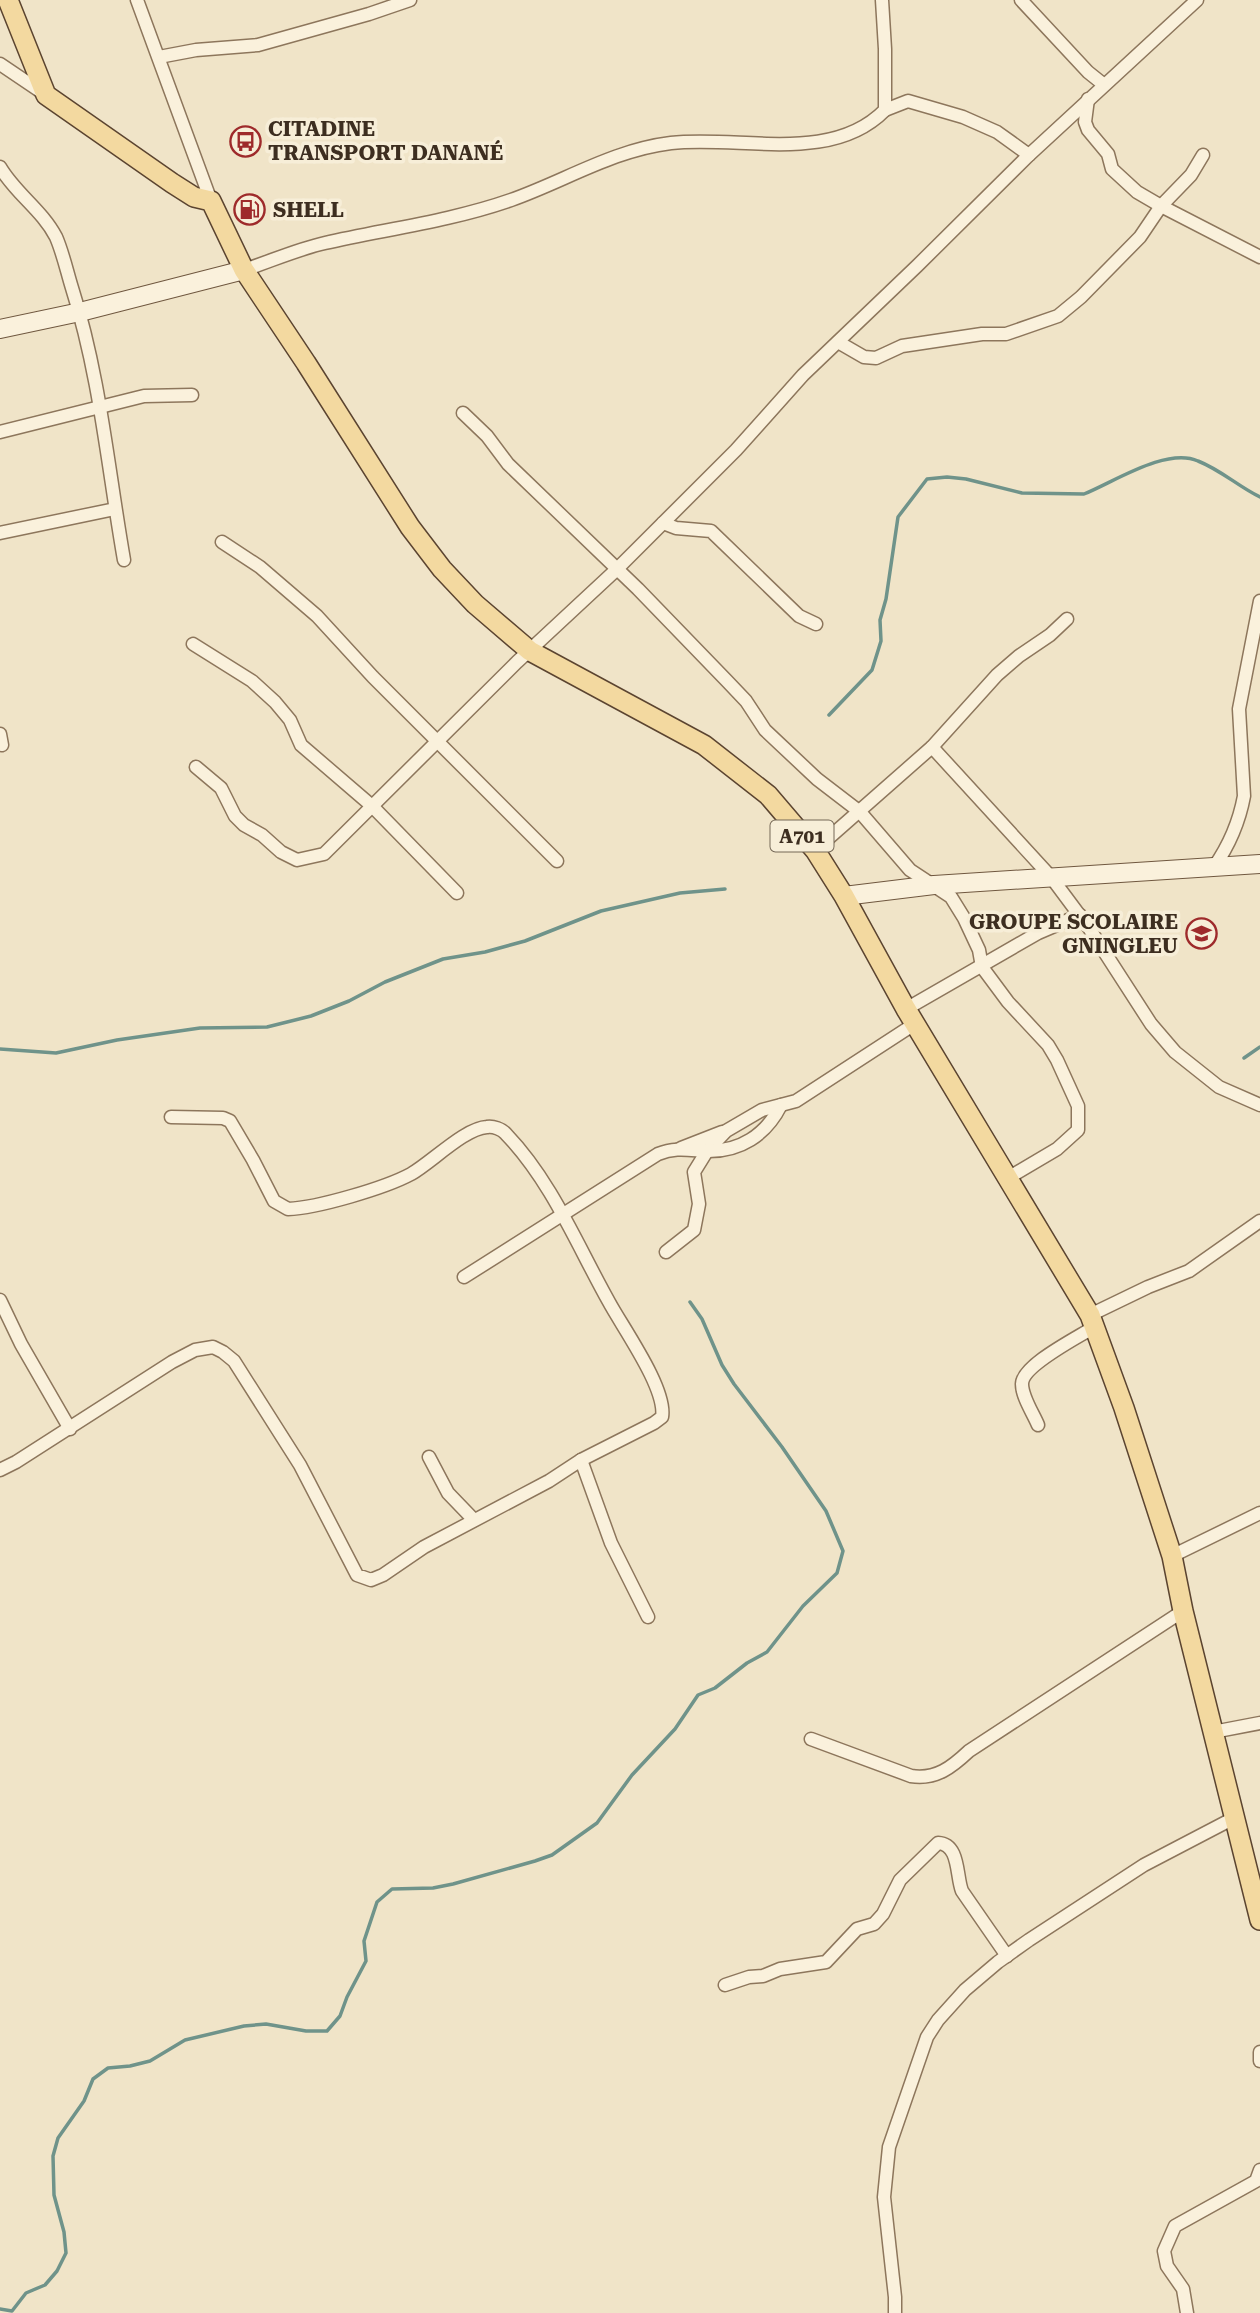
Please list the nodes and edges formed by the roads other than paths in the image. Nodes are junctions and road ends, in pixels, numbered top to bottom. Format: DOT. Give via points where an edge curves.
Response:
graph roads {
  1 [pos="8,0"];
  2 [pos="137,0"];
  3 [pos="410,0"];
  4 [pos="882,0"];
  5 [pos="1021,0"];
  6 [pos="1196,0"];
  7 [pos="159,57"];
  8 [pos="0,64"];
  9 [pos="1103,84"];
  10 [pos="46,95"];
  11 [pos="1088,99"];
  12 [pos="885,110"];
  13 [pos="1029,155"];
  14 [pos="1203,155"];
  15 [pos="0,167"];
  16 [pos="211,201"];
  17 [pos="1161,206"];
  18 [pos="1260,257"];
  19 [pos="244,270"];
  20 [pos="80,312"];
  21 [pos="0,329"];
  22 [pos="838,342"];
  23 [pos="192,395"];
  24 [pos="101,409"];
  25 [pos="463,413"];
  26 [pos="0,432"];
  27 [pos="115,509"];
  28 [pos="663,523"];
  29 [pos="0,533"];
  30 [pos="222,542"];
  31 [pos="124,560"];
  32 [pos="616,570"];
  33 [pos="1260,601"];
  34 [pos="1067,620"];
  35 [pos="816,624"];
  36 [pos="193,644"];
  37 [pos="530,651"];
  38 [pos="438,741"];
  39 [pos="932,747"];
  40 [pos="196,767"];
  41 [pos="372,806"];
  42 [pos="860,812"];
  43 [pos="815,850"];
  44 [pos="558,861"];
  45 [pos="1260,864"];
  46 [pos="1214,867"];
  47 [pos="1051,877"];
  48 [pos="934,885"];
  49 [pos="457,893"];
  50 [pos="844,896"];
  51 [pos="1080,915"];
  52 [pos="982,967"];
  53 [pos="911,1016"];
  54 [pos="781,1105"];
  55 [pos="1260,1105"];
  56 [pos="172,1117"];
  57 [pos="726,1131"];
  58 [pos="681,1148"];
  59 [pos="707,1151"];
  60 [pos="1008,1178"];
  61 [pos="562,1213"];
  62 [pos="1260,1222"];
  63 [pos="667,1252"];
  64 [pos="464,1277"];
  65 [pos="0,1300"];
  66 [pos="1092,1322"];
  67 [pos="1038,1425"];
  68 [pos="70,1429"];
  69 [pos="429,1457"];
  70 [pos="581,1460"];
  71 [pos="0,1470"];
  72 [pos="1260,1513"];
  73 [pos="474,1520"];
  74 [pos="1172,1556"];
  75 [pos="1183,1611"];
  76 [pos="648,1617"];
  77 [pos="1260,1723"];
  78 [pos="1213,1732"];
  79 [pos="811,1739"];
  80 [pos="1234,1818"];
  81 [pos="1260,1920"];
  82 [pos="1007,1956"];
  83 [pos="725,1985"];
  84 [pos="1260,2052"];
  85 [pos="1260,2061"];
  86 [pos="1260,2170"];
  87 [pos="895,2313"];
  88 [pos="1187,2313"];
  1 -- 10 [label="main road"];
  2 -- 7 [label="street"];
  3 -- 7 [label="street" via="258,45"];
  4 -- 12 [label="street"];
  5 -- 9 [label="street"];
  6 -- 9 [label="street"];
  7 -- 16 [label="street"];
  8 -- 10 [label="street"];
  9 -- 11 [label="street"];
  10 -- 16 [label="main road" via="172,183"];
  11 -- 13 [label="street"];
  11 -- 17 [label="street" via="1087,130 1108,155 1112,169 1131,188"];
  12 -- 13 [label="street" via="908,101 963,117 997,132"];
  12 -- 19 [label="street" via="863,128 834,139 670,143 630,151 509,200 323,243"];
  13 -- 22 [label="street"];
  14 -- 17 [label="street"];
  15 -- 20 [label="street" via="47,221"];
  16 -- 19 [label="main road, A701"];
  17 -- 18 [label="street"];
  17 -- 22 [label="street" via="1140,237 1058,316 1006,334 902,346 876,358 864,357"];
  19 -- 20 [label="street"];
  19 -- 37 [label="main road, A701" via="410,527 475,604"];
  20 -- 21 [label="street"];
  20 -- 24 [label="street"];
  22 -- 28 [label="street"];
  23 -- 24 [label="street" via="153,395"];
  24 -- 26 [label="street"];
  24 -- 27 [label="street"];
  25 -- 32 [label="street"];
  27 -- 29 [label="street"];
  27 -- 31 [label="street"];
  28 -- 32 [label="street"];
  28 -- 35 [label="street" via="711,531 799,616"];
  30 -- 38 [label="street" via="317,615"];
  32 -- 37 [label="street"];
  32 -- 42 [label="street" via="746,701 765,730"];
  33 -- 46 [label="street" via="1239,709 1244,796 1232,837"];
  34 -- 39 [label="street" via="998,675"];
  36 -- 41 [label="street" via="253,681 290,720 301,745"];
  37 -- 38 [label="street"];
  37 -- 43 [label="main road, A701" via="704,745 768,795"];
  38 -- 41 [label="street"];
  38 -- 44 [label="street"];
  39 -- 42 [label="street"];
  39 -- 47 [label="street"];
  40 -- 41 [label="street" via="221,788 244,825 297,860 324,854"];
  41 -- 49 [label="street"];
  42 -- 43 [label="street"];
  42 -- 48 [label="street" via="910,870"];
  43 -- 50 [label="main road, A701"];
  45 -- 46 [label="street"];
  46 -- 47 [label="street"];
  47 -- 48 [label="street"];
  47 -- 51 [label="street"];
  48 -- 50 [label="street"];
  48 -- 52 [label="street" via="951,897 961,912"];
  50 -- 53 [label="main road, A701"];
  51 -- 52 [label="street" via="1038,933"];
  51 -- 55 [label="street" via="1127,989 1175,1052 1219,1087"];
  52 -- 53 [label="street"];
  52 -- 60 [label="street" via="1048,1045 1078,1106 1079,1130"];
  53 -- 54 [label="street" via="806,1096"];
  53 -- 60 [label="main road, A701"];
  54 -- 57 [label="street" via="762,1110"];
  54 -- 59 [label="street" via="756,1138"];
  56 -- 61 [label="street" via="230,1121 274,1201 288,1209 318,1205 407,1176 455,1142 489,1126 504,1131 522,1152"];
  57 -- 58 [label="street"];
  57 -- 59 [label="street"];
  58 -- 59 [label="street"];
  58 -- 61 [label="street" via="658,1154"];
  59 -- 63 [label="street" via="694,1172 699,1204 694,1230"];
  60 -- 66 [label="main road, A701"];
  61 -- 64 [label="street"];
  61 -- 70 [label="street" via="639,1352 663,1408 662,1417 654,1423"];
  62 -- 66 [label="street" via="1189,1271 1148,1287"];
  65 -- 68 [label="street"];
  66 -- 67 [label="street" via="1024,1376 1025,1396"];
  66 -- 74 [label="main road, A701"];
  68 -- 71 [label="street"];
  68 -- 73 [label="street" via="172,1362 213,1347 234,1361 246,1378 362,1578 383,1575"];
  69 -- 73 [label="street" via="448,1493"];
  70 -- 73 [label="street"];
  70 -- 76 [label="street" via="611,1544"];
  72 -- 74 [label="street"];
  74 -- 75 [label="main road, A701"];
  75 -- 78 [label="main road, A701"];
  75 -- 79 [label="street" via="970,1751 952,1768 926,1779"];
  77 -- 78 [label="street"];
  78 -- 80 [label="main road, A701"];
  80 -- 81 [label="main road, A701"];
  80 -- 82 [label="street" via="1144,1865"];
  82 -- 83 [label="street" via="962,1891 951,1849 938,1843 901,1880 874,1924 857,1929 826,1962"];
  82 -- 87 [label="street" via="965,1990 938,2020 893,2134 884,2197"];
  84 -- 85 [label="street"];
  86 -- 88 [label="street" via="1256,2181 1175,2226 1164,2251 1167,2266 1183,2289"];
}
